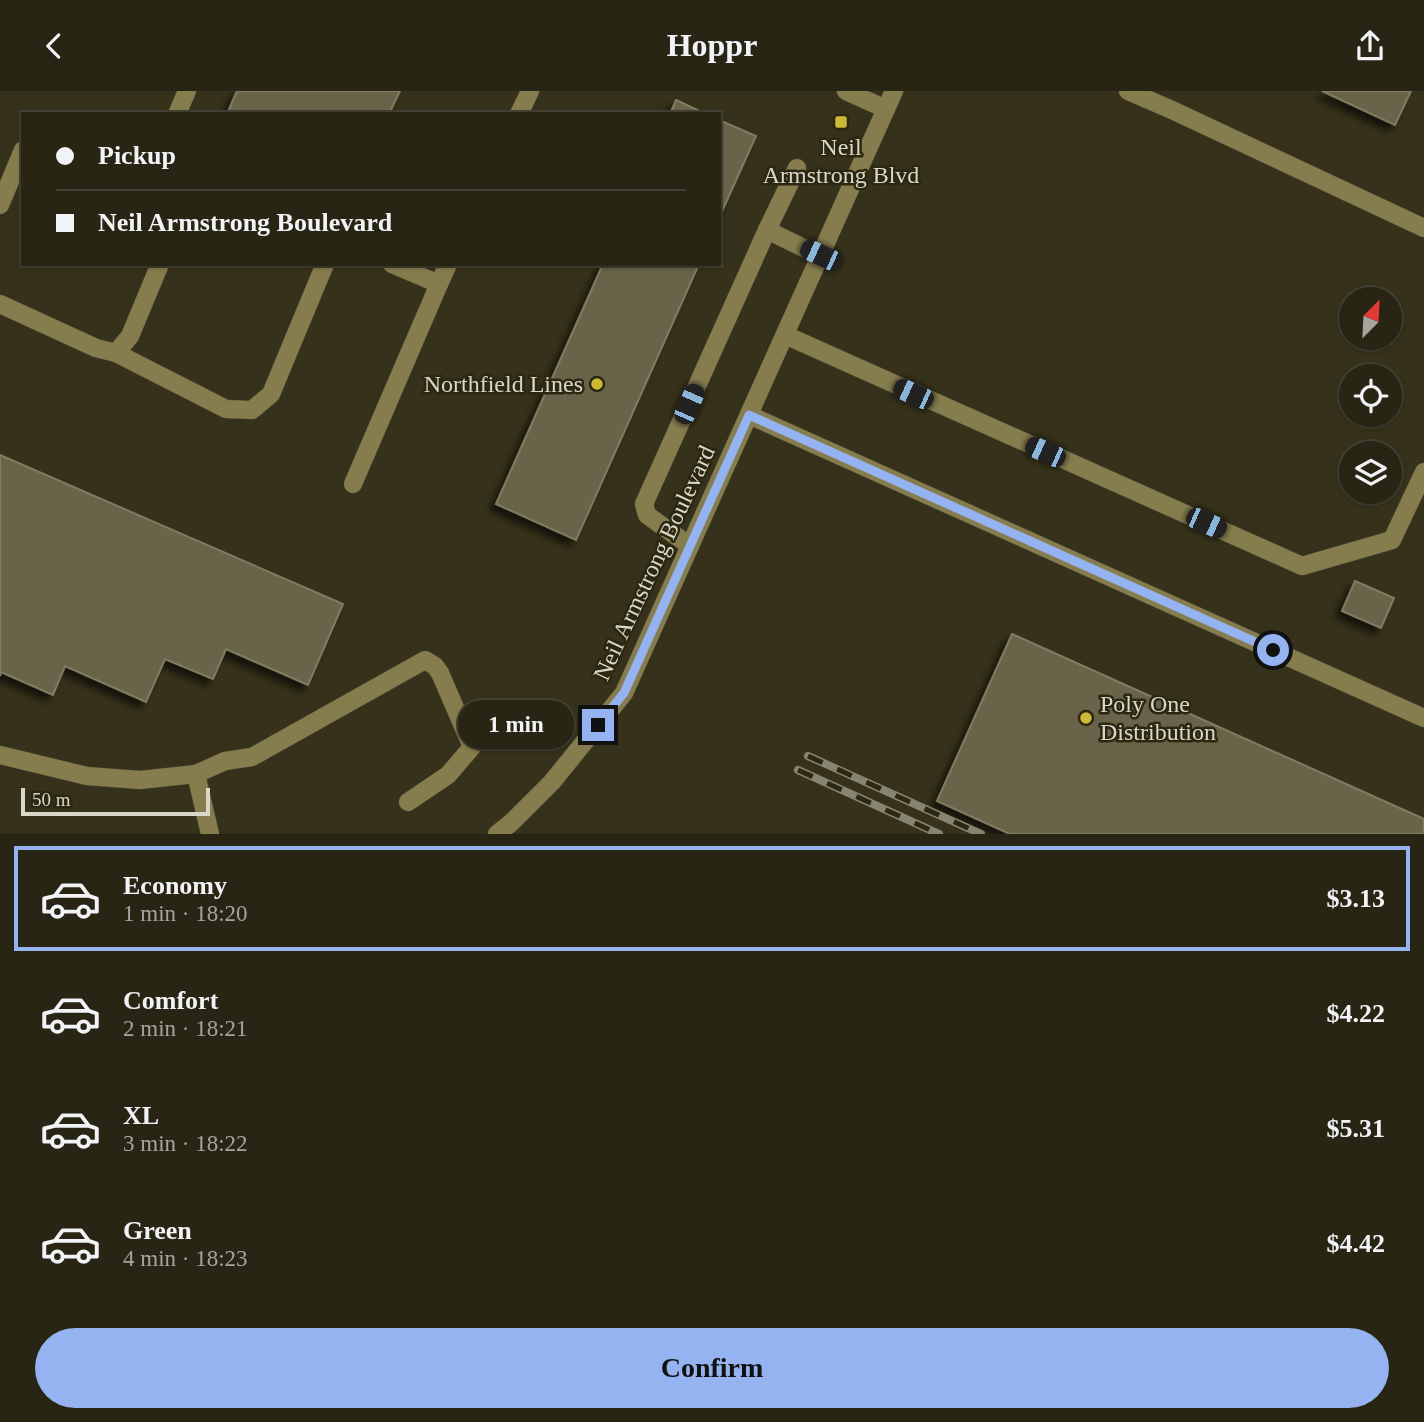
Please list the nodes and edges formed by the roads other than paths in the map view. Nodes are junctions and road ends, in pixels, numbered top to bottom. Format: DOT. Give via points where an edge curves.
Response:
graph roads {
  1 [pos="187,91"];
  2 [pos="530,91"];
  3 [pos="846,91"];
  4 [pos="894,91"];
  5 [pos="1128,91"];
  6 [pos="886,109"];
  7 [pos="178,112"];
  8 [pos="520,112"];
  9 [pos="21,155"];
  10 [pos="797,167"];
  11 [pos="0,205"];
  12 [pos="1424,228"];
  13 [pos="768,230"];
  14 [pos="820,255"];
  15 [pos="159,266"];
  16 [pos="324,266"];
  17 [pos="397,266"];
  18 [pos="447,266"];
  19 [pos="439,284"];
  20 [pos="0,304"];
  21 [pos="785,335"];
  22 [pos="116,353"];
  23 [pos="749,415"];
  24 [pos="1424,472"];
  25 [pos="353,484"];
  26 [pos="690,546"];
  27 [pos="1424,718"];
  28 [pos="0,755"];
  29 [pos="196,774"];
  30 [pos="408,802"];
  31 [pos="210,834"];
  32 [pos="497,834"];
  1 -- 7 [label="street"];
  2 -- 8 [label="street"];
  3 -- 6 [label="street"];
  4 -- 6 [label="street, Neil Armstrong Boulevard"];
  5 -- 12 [label="street"];
  6 -- 14 [label="street, Neil Armstrong Boulevard"];
  9 -- 11 [label="street"];
  10 -- 13 [label="street"];
  13 -- 14 [label="street"];
  13 -- 26 [label="street" via="644,504 647,515"];
  14 -- 21 [label="street, Neil Armstrong Boulevard"];
  15 -- 22 [label="street" via="130,336"];
  16 -- 22 [label="street" via="271,394 252,410 226,409"];
  17 -- 19 [label="street"];
  18 -- 19 [label="street"];
  19 -- 25 [label="street"];
  20 -- 22 [label="street"];
  21 -- 23 [label="street, Neil Armstrong Boulevard"];
  21 -- 24 [label="street" via="1302,566 1392,540"];
  23 -- 26 [label="street, Neil Armstrong Boulevard"];
  23 -- 27 [label="street"];
  26 -- 32 [label="street, Neil Armstrong Boulevard" via="624,693 552,782"];
  28 -- 29 [label="street" via="88,776 140,780"];
  29 -- 30 [label="street" via="225,761 252,757 425,660 440,673 471,747 448,775"];
  29 -- 31 [label="street"];
}
